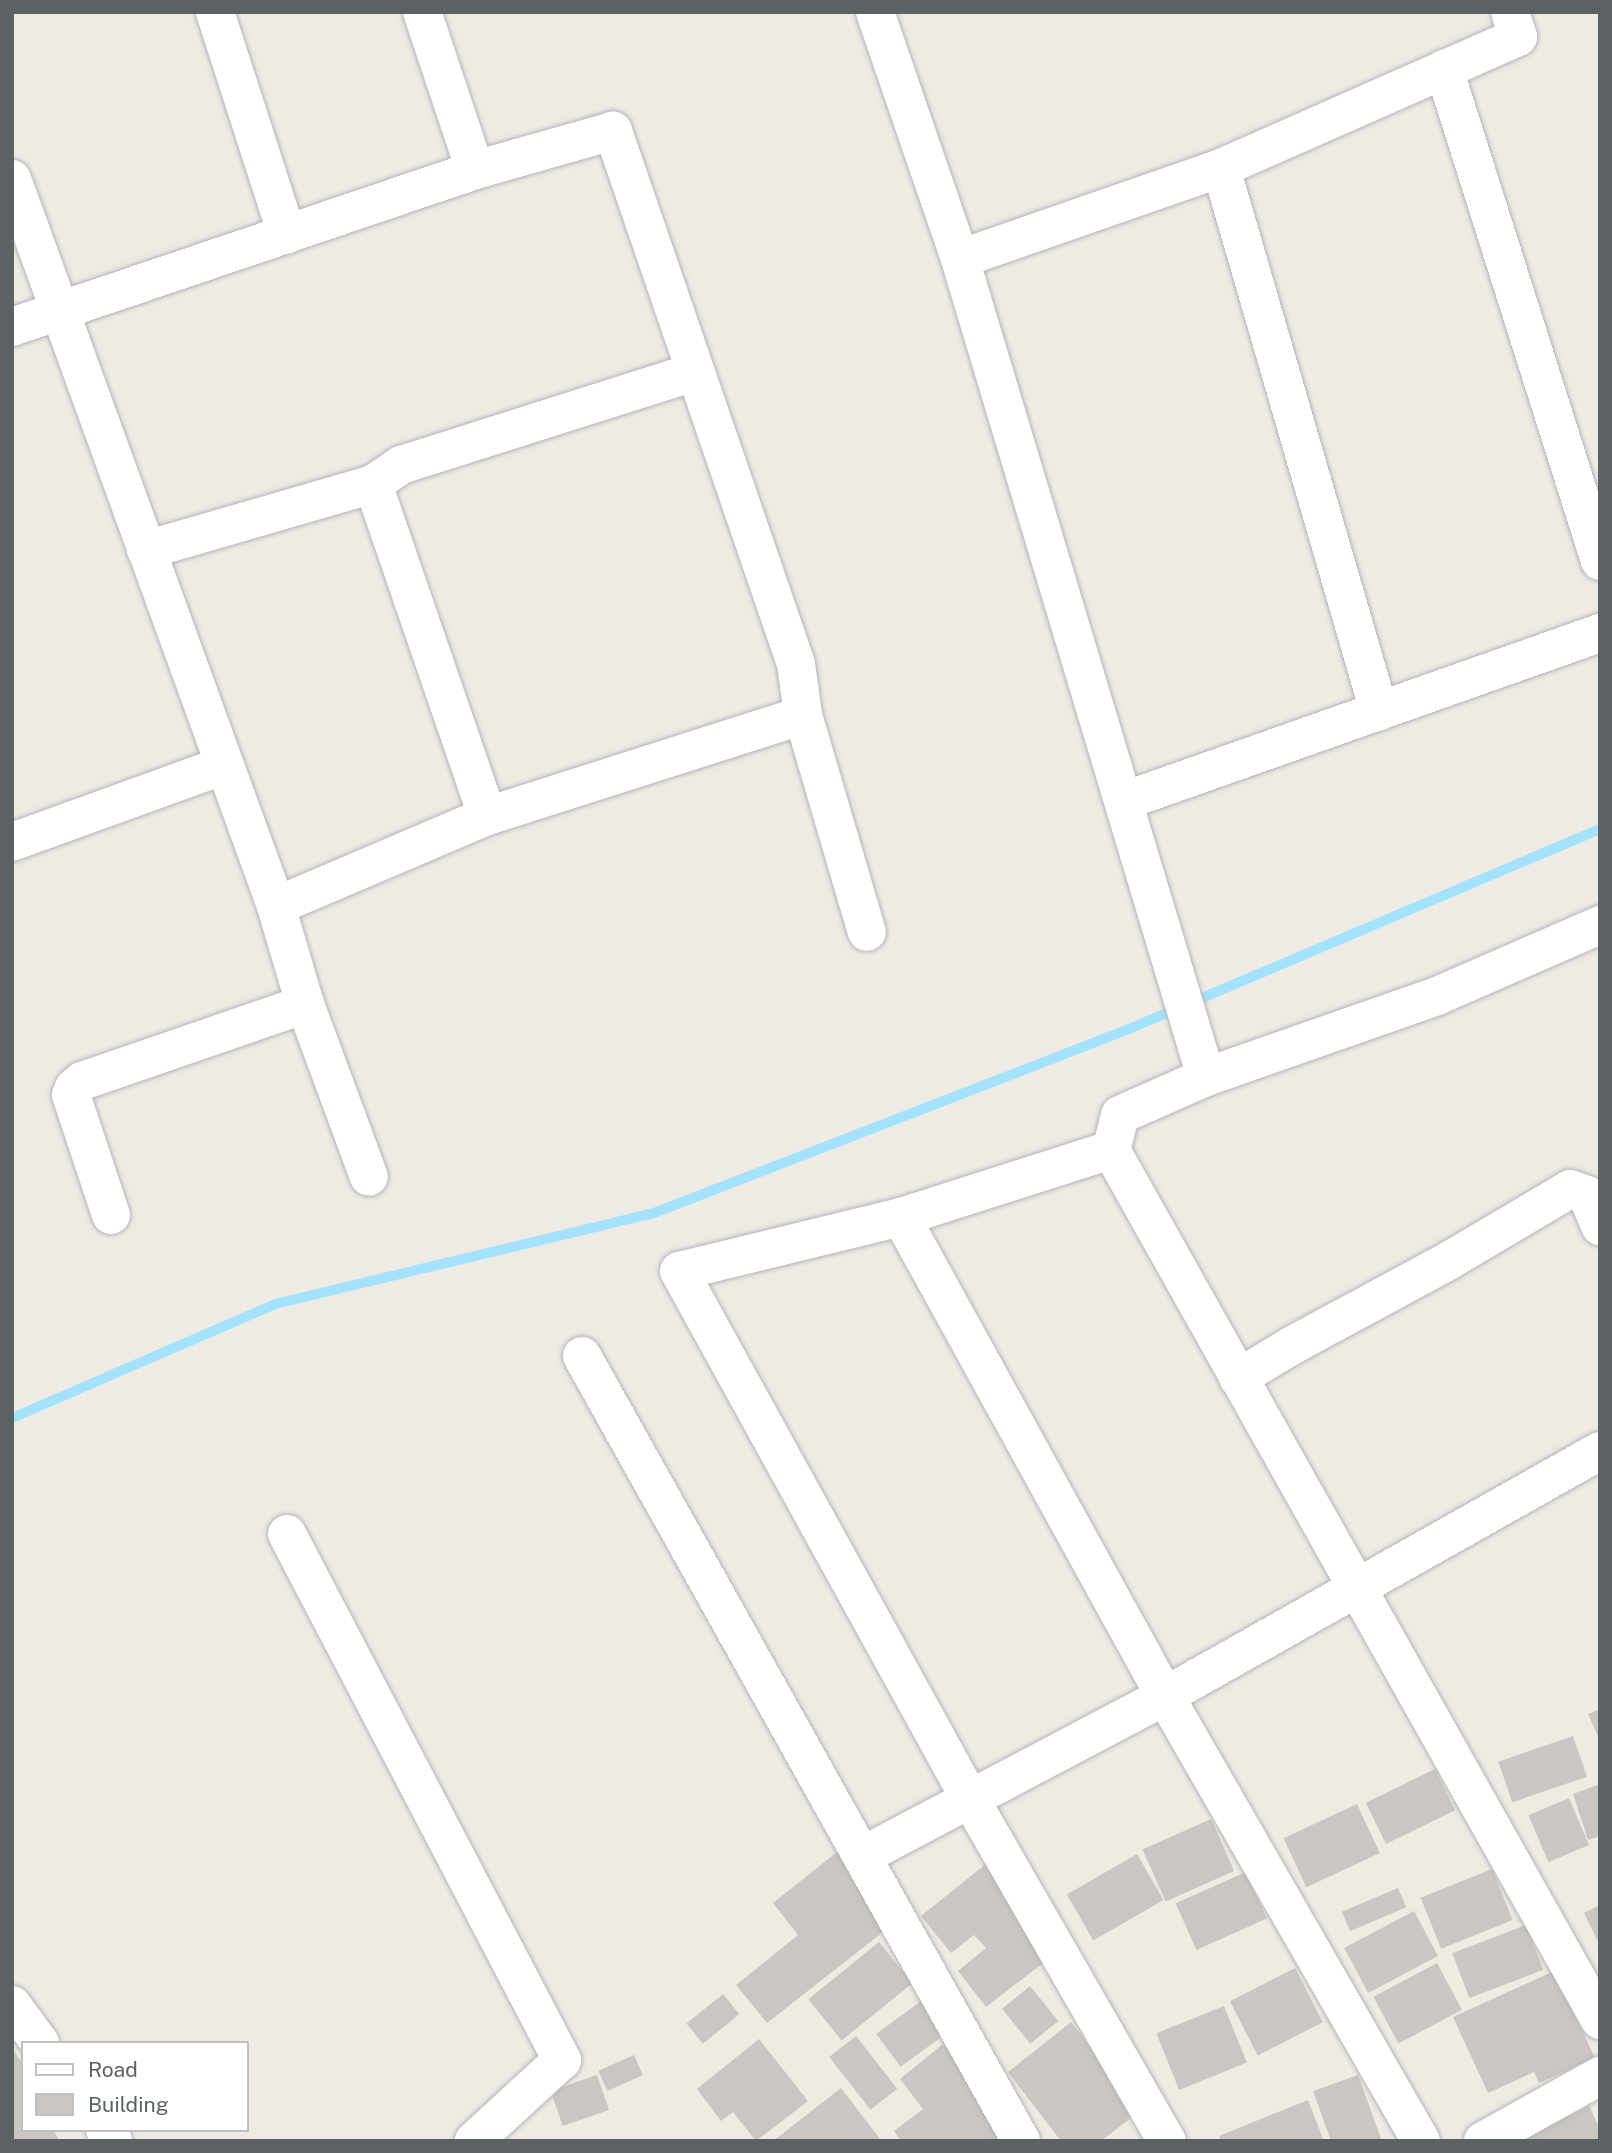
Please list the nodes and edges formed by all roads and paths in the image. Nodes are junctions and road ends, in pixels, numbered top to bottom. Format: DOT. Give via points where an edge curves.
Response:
graph roads {
  1 [pos="215,12"];
  2 [pos="422,12"];
  3 [pos="875,12"];
  4 [pos="1510,12"];
  5 [pos="1444,69"];
  6 [pos="1221,169"];
  7 [pos="475,170"];
  8 [pos="12,179"];
  9 [pos="287,235"];
  10 [pos="960,259"];
  11 [pos="62,310"];
  12 [pos="12,327"];
  13 [pos="695,372"];
  14 [pos="373,484"];
  15 [pos="146,550"];
  16 [pos="1600,561"];
  17 [pos="1600,634"];
  18 [pos="1379,711"];
  19 [pos="803,715"];
  20 [pos="225,765"];
  21 [pos="1124,802"];
  22 [pos="487,816"];
  23 [pos="12,842"];
  24 [pos="276,906"];
  25 [pos="1600,925"];
  26 [pos="867,932"];
  27 [pos="306,1004"];
  28 [pos="1206,1077"];
  29 [pos="1111,1150"];
  30 [pos="369,1177"];
  31 [pos="111,1215"];
  32 [pos="901,1217"];
  33 [pos="1600,1226"];
  34 [pos="582,1356"];
  35 [pos="1238,1378"];
  36 [pos="1600,1451"];
  37 [pos="287,1534"];
  38 [pos="1356,1590"];
  39 [pos="1165,1696"];
  40 [pos="969,1797"];
  41 [pos="862,1856"];
  42 [pos="12,2005"];
  43 [pos="1600,2020"];
  44 [pos="39,2041"];
  45 [pos="1600,2076"];
  46 [pos="474,2141"];
  47 [pos="1021,2141"];
  48 [pos="1167,2141"];
  49 [pos="1421,2141"];
  50 [pos="1483,2141"];
  1 -- 9 [label="street"];
  2 -- 7 [label="street"];
  3 -- 10 [label="street"];
  4 -- 5 [label="street" via="1518,37"];
  5 -- 6 [label="street"];
  5 -- 16 [label="street"];
  6 -- 10 [label="street"];
  6 -- 18 [label="street"];
  7 -- 9 [label="street"];
  7 -- 13 [label="street" via="613,131"];
  8 -- 11 [label="street"];
  9 -- 11 [label="street"];
  10 -- 21 [label="street"];
  11 -- 12 [label="street"];
  11 -- 15 [label="street"];
  13 -- 14 [label="street" via="401,465"];
  13 -- 19 [label="street" via="796,664"];
  14 -- 15 [label="street"];
  14 -- 22 [label="street"];
  15 -- 20 [label="street"];
  17 -- 18 [label="street"];
  18 -- 21 [label="street"];
  19 -- 22 [label="street"];
  19 -- 26 [label="street"];
  20 -- 23 [label="street"];
  20 -- 24 [label="street"];
  21 -- 28 [label="street"];
  22 -- 24 [label="street"];
  24 -- 27 [label="street"];
  25 -- 28 [label="street" via="1437,996"];
  27 -- 30 [label="street"];
  27 -- 31 [label="street" via="82,1081 74,1088 71,1096"];
  28 -- 29 [label="street" via="1120,1115"];
  29 -- 32 [label="street"];
  29 -- 35 [label="street"];
  32 -- 39 [label="street"];
  32 -- 40 [label="street" via="679,1271"];
  33 -- 35 [label="street" via="1587,1195 1570,1189"];
  34 -- 41 [label="street"];
  35 -- 38 [label="street"];
  36 -- 38 [label="street"];
  37 -- 46 [label="street" via="562,2060"];
  38 -- 39 [label="street"];
  38 -- 43 [label="street"];
  39 -- 40 [label="street"];
  39 -- 49 [label="street"];
  40 -- 41 [label="street"];
  40 -- 48 [label="street"];
  41 -- 47 [label="street"];
  42 -- 44 [label="street"];
  45 -- 50 [label="street"];
}
